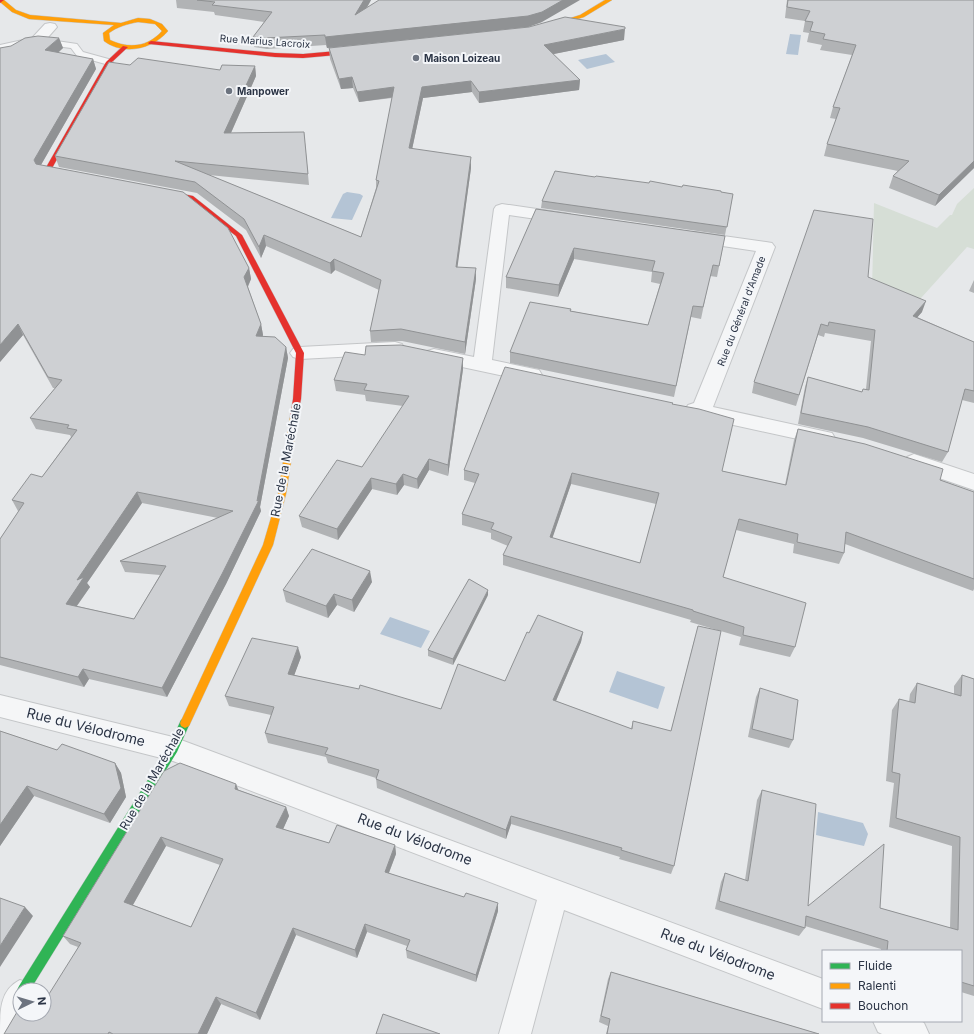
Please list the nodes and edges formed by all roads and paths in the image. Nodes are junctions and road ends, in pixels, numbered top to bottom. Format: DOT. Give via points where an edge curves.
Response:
graph roads {
  1 [pos="609,0"];
  2 [pos="1,1"];
  3 [pos="24,24"];
  4 [pos="120,24"];
  5 [pos="54,28"];
  6 [pos="537,29"];
  7 [pos="37,41"];
  8 [pos="151,43"];
  9 [pos="125,47"];
  10 [pos="0,49"];
  11 [pos="371,50"];
  12 [pos="109,62"];
  13 [pos="85,178"];
  14 [pos="153,190"];
  15 [pos="580,220"];
  16 [pos="680,235"];
  17 [pos="300,353"];
  18 [pos="482,365"];
  19 [pos="553,380"];
  20 [pos="678,406"];
  21 [pos="702,412"];
  22 [pos="840,441"];
  23 [pos="900,458"];
  24 [pos="974,482"];
  25 [pos="0,706"];
  26 [pos="173,748"];
  27 [pos="554,892"];
  28 [pos="28,982"];
  29 [pos="822,994"];
  30 [pos="12,1008"];
  31 [pos="891,1022"];
  32 [pos="0,1028"];
  33 [pos="515,1034"];
  34 [pos="913,1034"];
  1 -- 6 [label="street" via="582,16"];
  2 -- 4 [label="street" via="15,13 29,17"];
  3 -- 5 [label="street"];
  4 -- 8 [label="street" via="142,20 160,24 165,32"];
  4 -- 9 [label="street" via="101,36 111,44"];
  5 -- 7 [label="street"];
  7 -- 10 [label="street"];
  7 -- 12 [label="lane" via="74,46 80,54"];
  8 -- 9 [label="street"];
  8 -- 11 [label="street, Rue Marius Lacroix" via="303,56"];
  9 -- 12 [label="street"];
  12 -- 13 [label="street" via="47,171"];
  14 -- 17 [label="street" via="191,197 239,235"];
  15 -- 18 [label="street" via="502,209"];
  16 -- 21 [label="street, Rue du Général d'Amade" via="766,247"];
  17 -- 18 [label="street" via="402,348"];
  17 -- 26 [label="street, Rue de la Maréchale" via="297,399 282,494 268,545"];
  18 -- 19 [label="street"];
  20 -- 21 [label="street"];
  21 -- 22 [label="street"];
  23 -- 24 [label="street"];
  25 -- 26 [label="street, Rue du Vélodrome"];
  26 -- 27 [label="street, Rue du Vélodrome"];
  26 -- 28 [label="street, Rue de la Maréchale"];
  27 -- 29 [label="street, Rue du Vélodrome"];
  27 -- 33 [label="street"];
  30 -- 32 [label="street"];
  31 -- 34 [label="street"];
}
